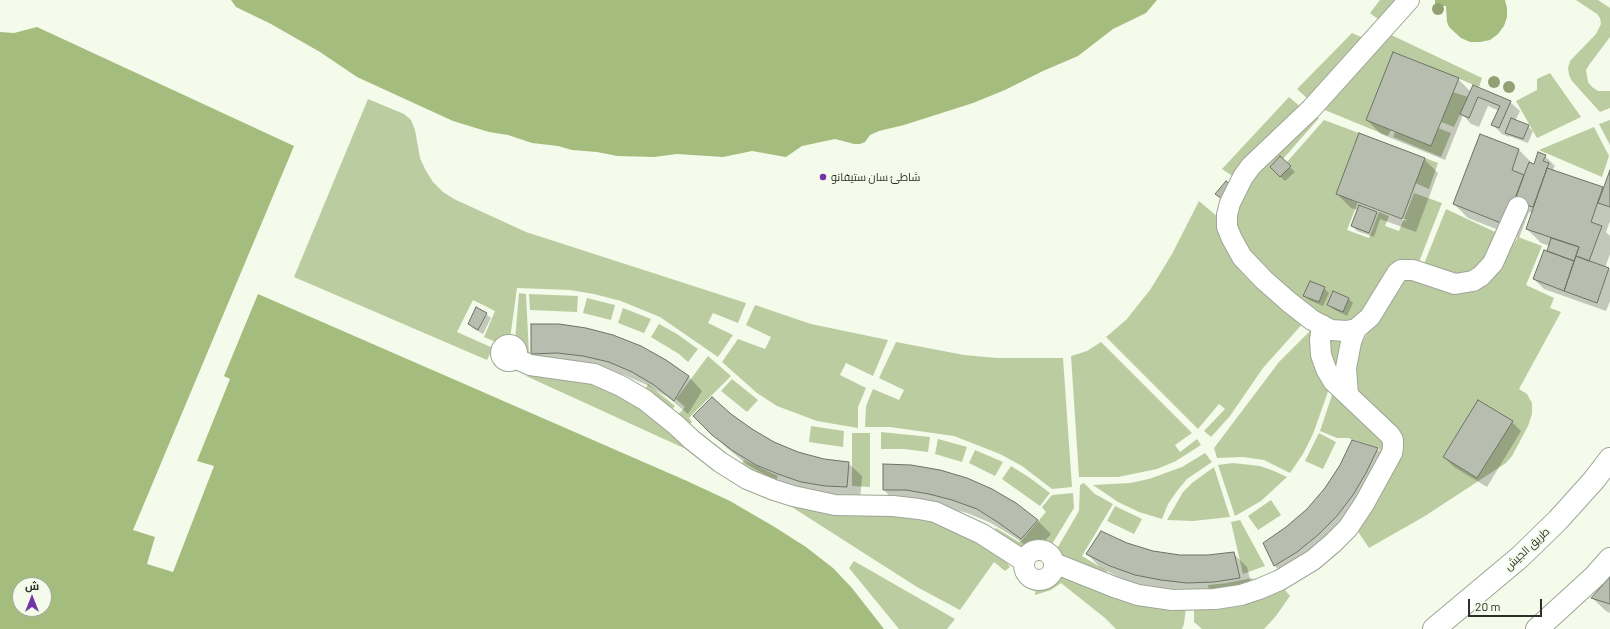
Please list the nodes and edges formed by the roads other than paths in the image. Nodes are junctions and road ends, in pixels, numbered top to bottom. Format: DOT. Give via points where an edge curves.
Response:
graph roads {
  1 [pos="1409,0"];
  2 [pos="1518,207"];
  3 [pos="1322,325"];
  4 [pos="1356,329"];
  5 [pos="515,358"];
  6 [pos="1348,395"];
  7 [pos="1610,459"];
  8 [pos="1610,559"];
  9 [pos="1434,629"];
  10 [pos="1537,629"];
  1 -- 3 [label="street" via="1311,109 1251,166 1230,203 1227,227 1242,257 1289,302"];
  2 -- 4 [label="street" via="1493,263 1481,276 1455,284 1413,270 1401,270 1370,317"];
  3 -- 4 [label="street" via="1331,330"];
  3 -- 6 [label="street" via="1321,355 1326,369 1334,382"];
  4 -- 6 [label="street" via="1346,368"];
  5 -- 6 [label="street" via="530,365 594,374 621,386 657,410 720,462 747,479 774,490 835,505 893,506 935,512 982,534 1024,562 1027,575 1031,578 1045,579 1052,573 1054,563 1126,591 1172,600 1227,598 1259,589 1290,575 1313,560 1348,528 1370,495 1392,453 1393,440"];
  7 -- 9 [label="highway, طريق الجيش" via="1558,520"];
  8 -- 10 [label="highway"];
}
